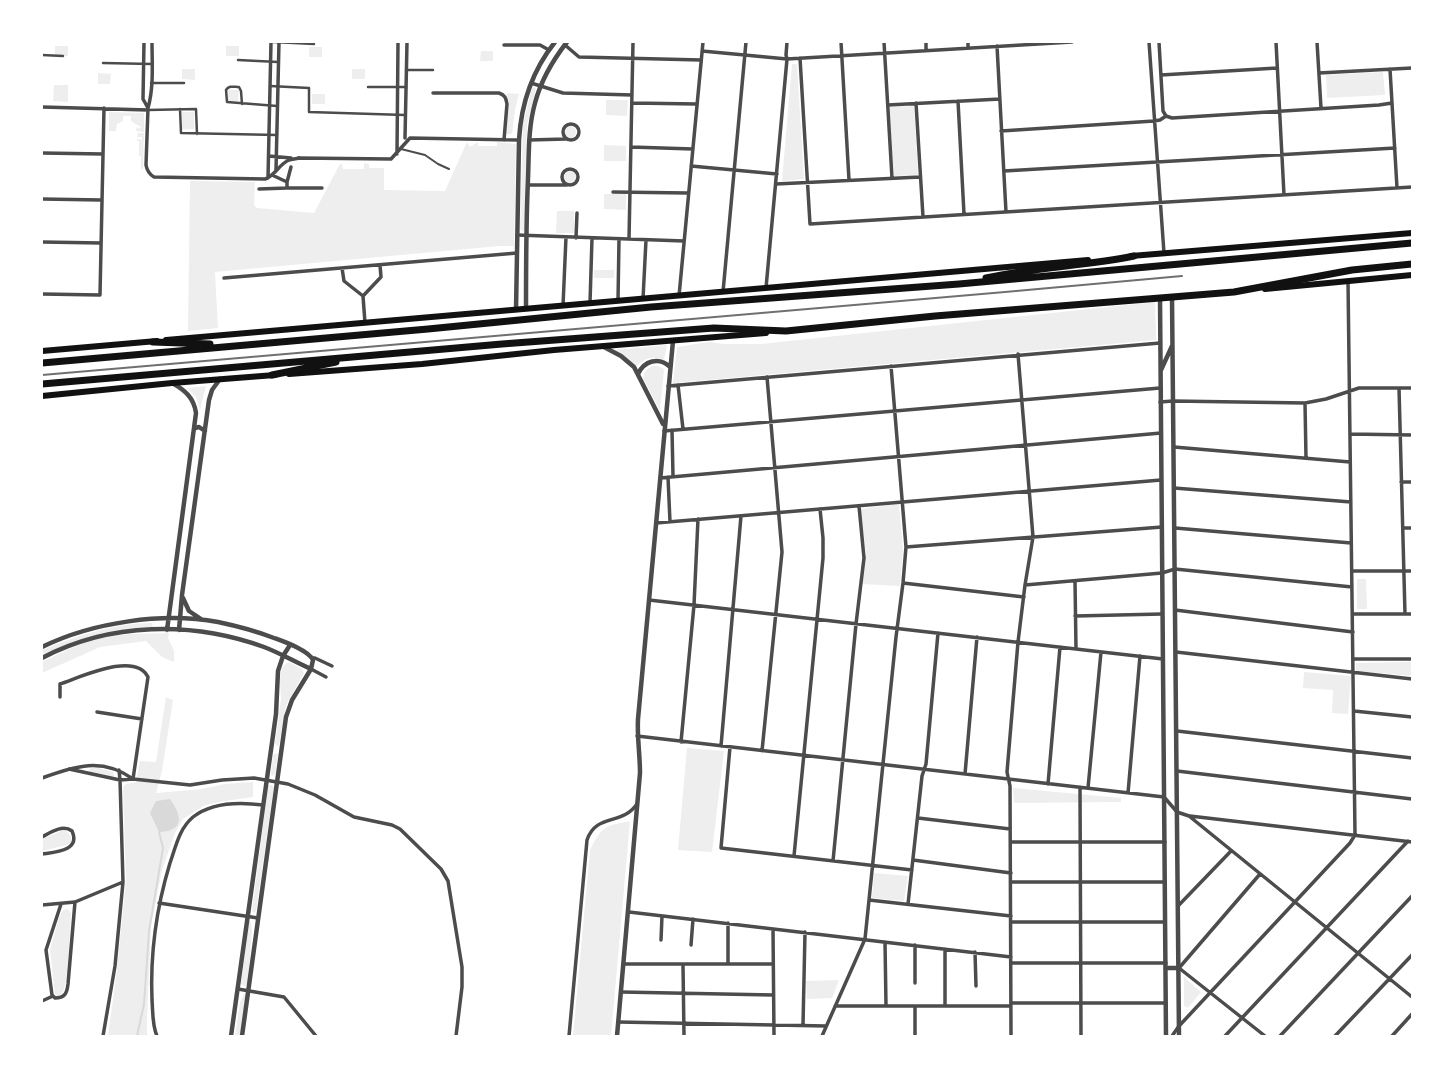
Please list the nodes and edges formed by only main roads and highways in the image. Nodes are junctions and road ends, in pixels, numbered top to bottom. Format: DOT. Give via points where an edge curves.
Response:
graph roads {
  1 [pos="1412,233"];
  2 [pos="1412,242"];
  3 [pos="1134,256"];
  4 [pos="1412,264"];
  5 [pos="1412,275"];
  6 [pos="959,284"];
  7 [pos="1234,292"];
  8 [pos="786,331"];
  9 [pos="153,342"];
  10 [pos="232,346"];
  11 [pos="42,351"];
  12 [pos="359,356"];
  13 [pos="42,363"];
  14 [pos="272,375"];
  15 [pos="42,384"];
  16 [pos="42,396"];
  1 -- 3 [label="main road"];
  2 -- 6 [label="highway"];
  3 -- 6 [label="highway" via="1092,264 1006,274"];
  3 -- 9 [label="main road"];
  4 -- 7 [label="highway" via="1347,270"];
  5 -- 7 [label="main road"];
  6 -- 10 [label="highway" via="651,307"];
  7 -- 8 [label="highway" via="935,316"];
  8 -- 12 [label="highway" via="714,328"];
  8 -- 14 [label="main road"];
  9 -- 10 [label="highway"];
  9 -- 11 [label="main road"];
  10 -- 13 [label="highway"];
  12 -- 14 [label="highway"];
  12 -- 15 [label="highway"];
  14 -- 16 [label="main road"];
}
